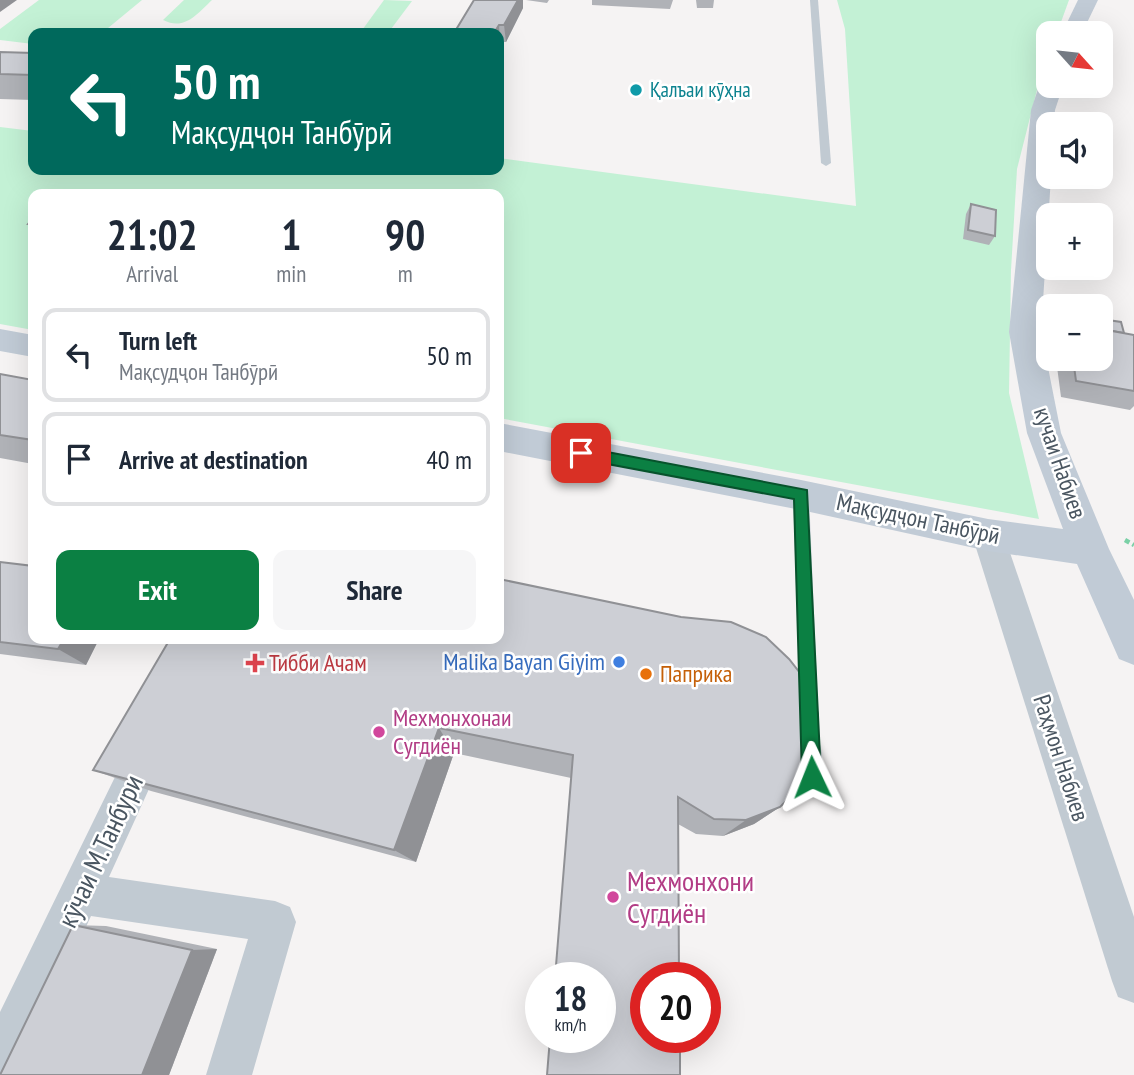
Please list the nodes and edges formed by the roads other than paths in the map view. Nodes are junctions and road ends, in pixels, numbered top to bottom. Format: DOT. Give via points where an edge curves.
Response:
graph roads {
  1 [pos="814,0"];
  2 [pos="1088,0"];
  3 [pos="1078,21"];
  4 [pos="1047,98"];
  5 [pos="826,163"];
  6 [pos="0,340"];
  7 [pos="28,345"];
  8 [pos="504,438"];
  9 [pos="801,495"];
  10 [pos="988,535"];
  11 [pos="1090,549"];
  12 [pos="1134,645"];
  13 [pos="165,712"];
  14 [pos="812,777"];
  15 [pos="81,894"];
  16 [pos="1134,981"];
  17 [pos="0,1062"];
  18 [pos="229,1075"];
  1 -- 5 [label="lane"];
  2 -- 3 [label="main road"];
  4 -- 11 [label="main road, кучаи Набиев" via="1025,332 1044,433"];
  6 -- 7 [label="main road"];
  8 -- 9 [label="main road, Мақсудҷон Танбӯрӣ"];
  9 -- 10 [label="main road, Мақсудҷон Танбӯрӣ"];
  9 -- 14 [label="lane"];
  10 -- 11 [label="main road, Мақсудҷон Танбӯрӣ"];
  10 -- 16 [label="street, Раҳмон Набиев"];
  11 -- 12 [label="main road, кучаи Набиев"];
  13 -- 15 [label="street, кӯчаи М.Танбури"];
  15 -- 17 [label="street, кӯчаи М.Танбури"];
  15 -- 18 [label="street" via="275,922"];
}
